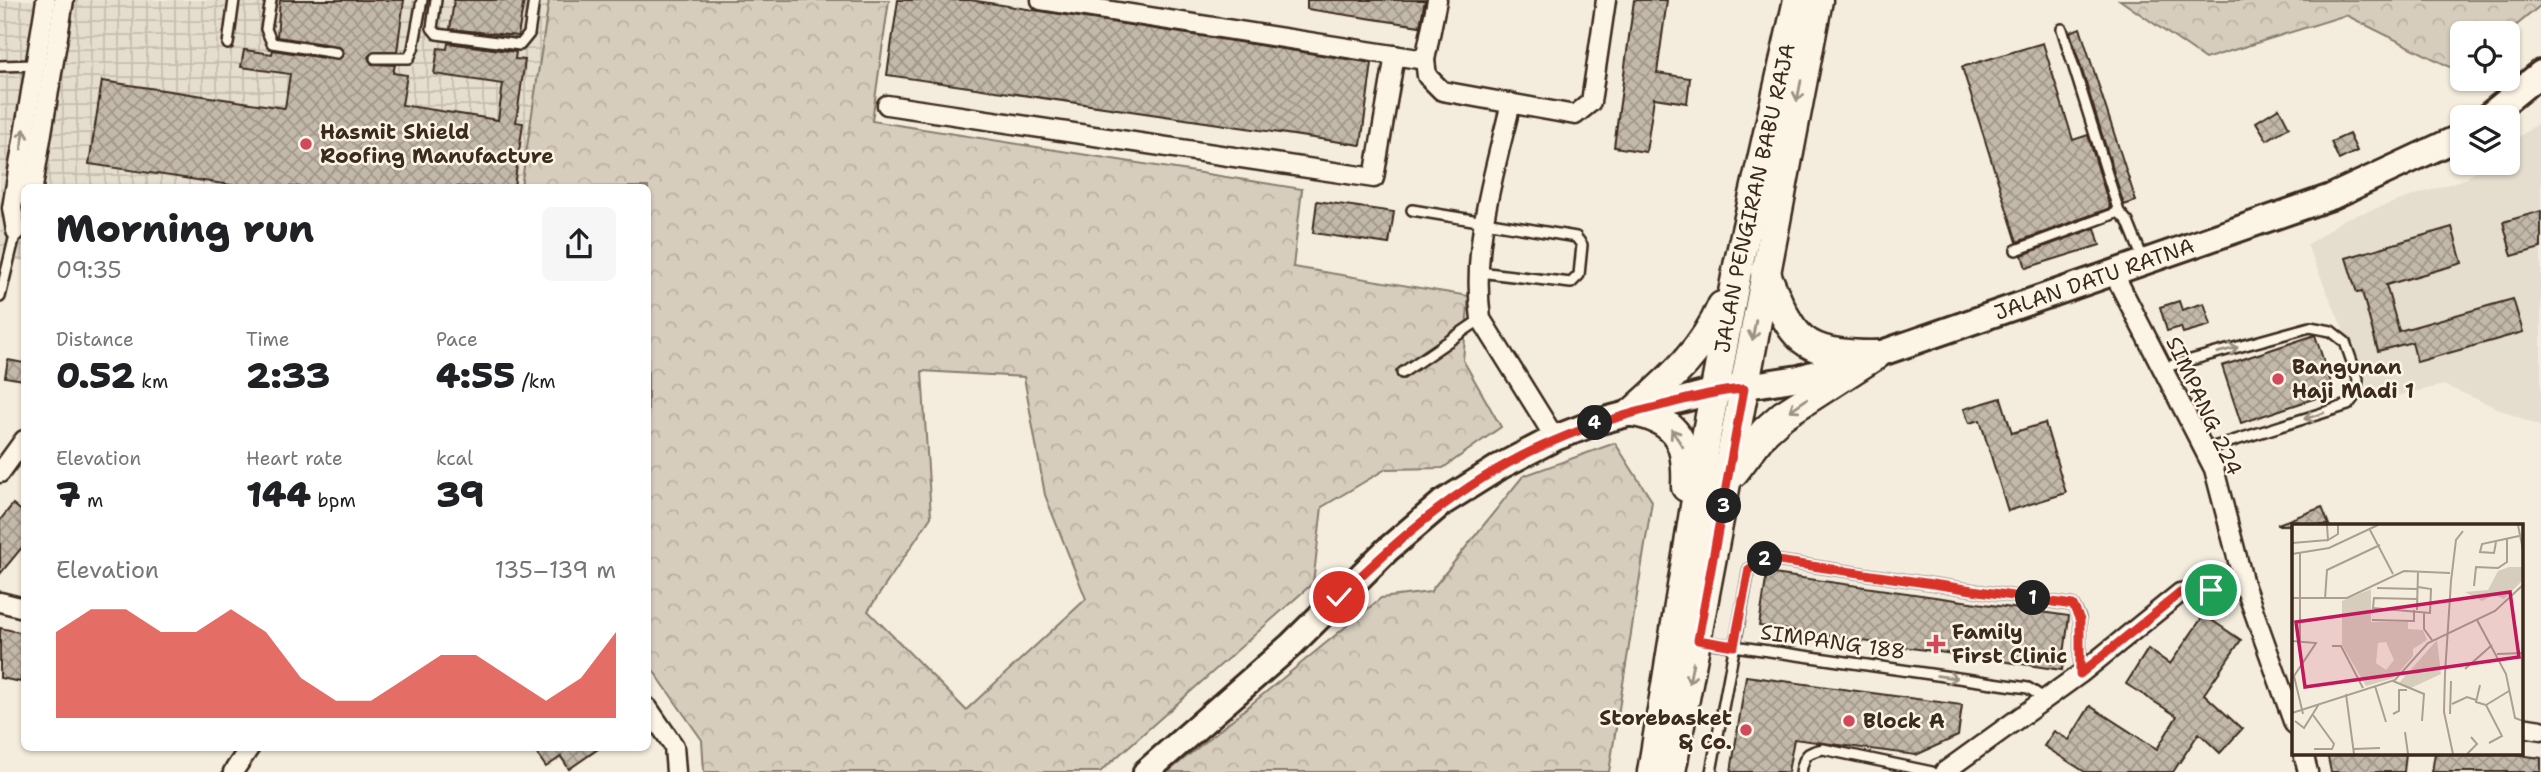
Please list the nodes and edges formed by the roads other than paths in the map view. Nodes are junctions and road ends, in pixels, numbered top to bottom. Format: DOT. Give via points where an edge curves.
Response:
graph roads {
  1 [pos="46,0"];
  2 [pos="64,0"];
  3 [pos="234,0"];
  4 [pos="271,0"];
  5 [pos="422,0"];
  6 [pos="436,0"];
  7 [pos="534,0"];
  8 [pos="1041,0"];
  9 [pos="1437,0"];
  10 [pos="1606,0"];
  11 [pos="1798,0"];
  12 [pos="1818,0"];
  13 [pos="2062,29"];
  14 [pos="228,44"];
  15 [pos="337,53"];
  16 [pos="1395,55"];
  17 [pos="375,58"];
  18 [pos="1425,60"];
  19 [pos="35,65"];
  20 [pos="0,66"];
  21 [pos="2541,73"];
  22 [pos="1511,103"];
  23 [pos="887,105"];
  24 [pos="2502,105"];
  25 [pos="2450,142"];
  26 [pos="33,184"];
  27 [pos="7,199"];
  28 [pos="1412,209"];
  29 [pos="2119,212"];
  30 [pos="1482,222"];
  31 [pos="16,227"];
  32 [pos="2016,250"];
  33 [pos="2144,261"];
  34 [pos="1752,269"];
  35 [pos="1479,272"];
  36 [pos="2113,272"];
  37 [pos="0,297"];
  38 [pos="1481,319"];
  39 [pos="1876,355"];
  40 [pos="2162,368"];
  41 [pos="1402,373"];
  42 [pos="1744,389"];
  43 [pos="1715,391"];
  44 [pos="1633,412"];
  45 [pos="1555,438"];
  46 [pos="21,444"];
  47 [pos="2204,450"];
  48 [pos="0,473"];
  49 [pos="1730,477"];
  50 [pos="1684,577"];
  51 [pos="2244,584"];
  52 [pos="0,602"];
  53 [pos="21,607"];
  54 [pos="1698,640"];
  55 [pos="1734,646"];
  56 [pos="2080,674"];
  57 [pos="2044,698"];
  58 [pos="2290,699"];
  59 [pos="651,712"];
  60 [pos="247,751"];
  61 [pos="2303,754"];
  62 [pos="233,772"];
  63 [pos="676,772"];
  64 [pos="1146,772"];
  65 [pos="1652,772"];
  66 [pos="1671,772"];
  67 [pos="1711,772"];
  68 [pos="1801,772"];
  69 [pos="1932,772"];
  70 [pos="1944,772"];
  71 [pos="2308,772"];
  1 -- 19 [label="street"];
  2 -- 26 [label="street"];
  3 -- 14 [label="lane"];
  4 -- 15 [label="lane" via="266,29 272,43"];
  5 -- 17 [label="lane" via="409,58"];
  6 -- 7 [label="lane" via="432,28 437,34 520,45 529,34"];
  8 -- 16 [label="street"];
  9 -- 18 [label="street"];
  10 -- 22 [label="street" via="1591,102 1575,115"];
  11 -- 34 [label="main road, JALAN PENGIRAN BABU RAJA"];
  12 -- 34 [label="main road, JALAN PENGIRAN BABU RAJA, one-way"];
  13 -- 29 [label="lane"];
  16 -- 18 [label="street"];
  16 -- 23 [label="street" via="1374,178"];
  18 -- 22 [label="street" via="1427,76 1442,91"];
  19 -- 20 [label="lane"];
  27 -- 19 [label="street, one-way"];
  21 -- 24 [label="main road"];
  22 -- 30 [label="street"];
  25 -- 33 [label="main road, JALAN DATU RATNA" via="2331,197"];
  27 -- 31 [label="street"];
  28 -- 30 [label="lane"];
  29 -- 32 [label="lane"];
  29 -- 33 [label="lane"];
  30 -- 35 [label="street"];
  30 -- 35 [label="lane" via="1576,237 1582,245 1579,275 1571,283"];
  31 -- 37 [label="lane"];
  33 -- 36 [label="main road, JALAN DATU RATNA"];
  34 -- 39 [label="main road" via="1797,335 1825,352"];
  34 -- 42 [label="main road, JALAN PENGIRAN BABU RAJA, one-way"];
  34 -- 43 [label="main road, JALAN PENGIRAN BABU RAJA"];
  34 -- 44 [label="main road" via="1688,363"];
  35 -- 38 [label="street"];
  36 -- 39 [label="main road, JALAN DATU RATNA"];
  36 -- 40 [label="street, SIMPANG 224"];
  38 -- 41 [label="lane"];
  38 -- 45 [label="street"];
  39 -- 42 [label="main road, JALAN DATU RATNA"];
  39 -- 49 [label="main road, one-way" via="1783,415"];
  40 -- 47 [label="street, SIMPANG 224"];
  40 -- 47 [label="lane, one-way" via="2310,327 2330,331 2345,342 2358,379 2357,393 2348,405"];
  42 -- 43 [label="main road, JALAN DATU RATNA"];
  42 -- 49 [label="main road, JALAN PENGIRAN BABU RAJA"];
  43 -- 44 [label="main road, JALAN DATU RATNA"];
  43 -- 50 [label="main road, JALAN PENGIRAN BABU RAJA"];
  44 -- 45 [label="main road, JALAN DATU RATNA"];
  50 -- 44 [label="main road, one-way" via="1688,458 1675,432 1662,421"];
  45 -- 64 [label="main road, JALAN DATU RATNA" via="1442,503 1387,550 1292,645"];
  46 -- 48 [label="street"];
  47 -- 51 [label="street, SIMPANG 224" via="2214,469"];
  49 -- 54 [label="main road, JALAN PENGIRAN BABU RAJA"];
  50 -- 65 [label="main road, JALAN PENGIRAN BABU RAJA"];
  51 -- 56 [label="street" via="2180,593"];
  51 -- 58 [label="street, SIMPANG 224"];
  52 -- 53 [label="street"];
  54 -- 55 [label="lane, SIMPANG 188"];
  54 -- 66 [label="main road, JALAN PENGIRAN BABU RAJA, one-way"];
  55 -- 56 [label="lane" via="1749,569 1765,559 2073,605 2080,620"];
  55 -- 57 [label="lane, SIMPANG 188, one-way" via="2028,688"];
  55 -- 67 [label="lane"];
  56 -- 57 [label="street"];
  57 -- 70 [label="street"];
  59 -- 63 [label="street" via="674,746"];
  60 -- 62 [label="street"];
  61 -- 71 [label="street"];
  68 -- 69 [label="lane" via="1809,752 1824,749"];
}
